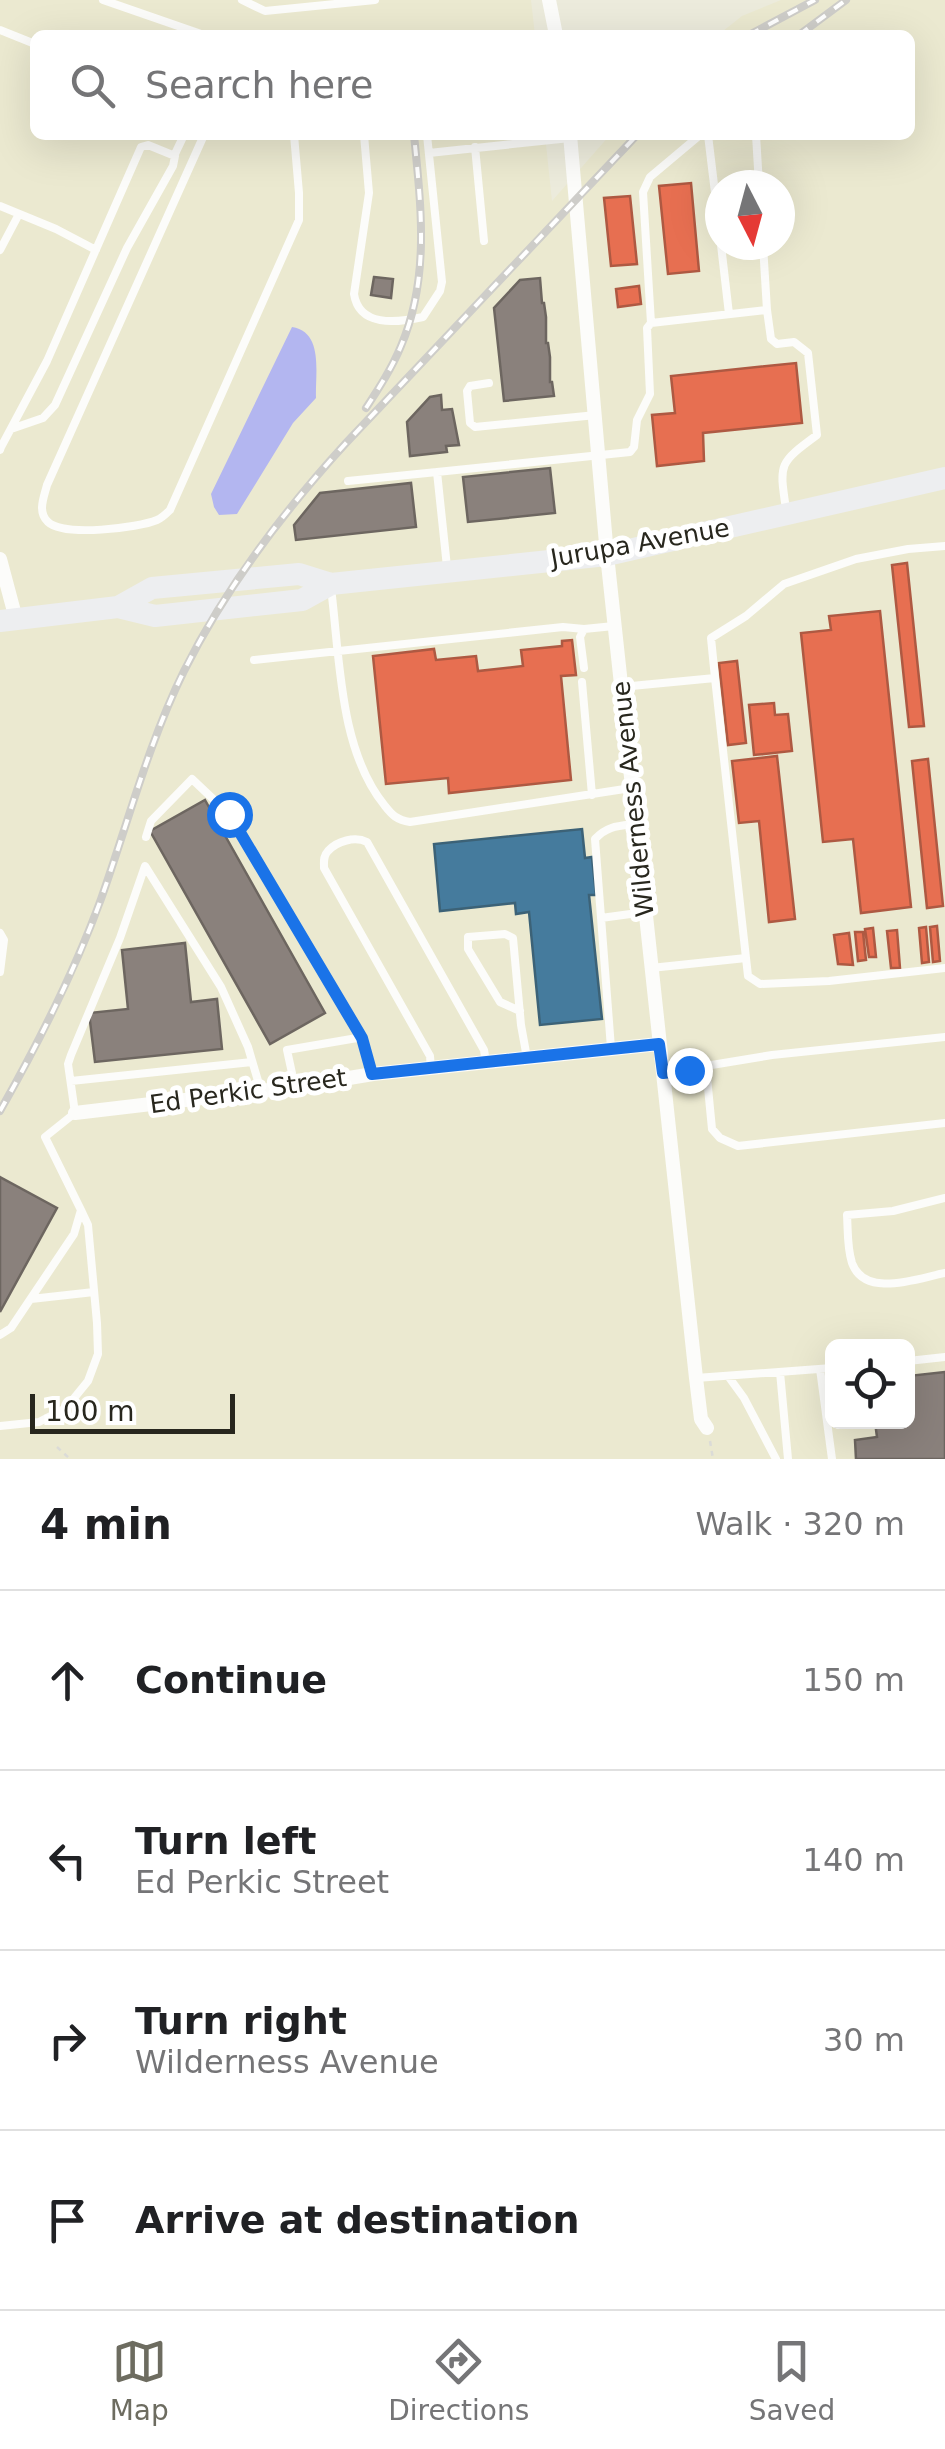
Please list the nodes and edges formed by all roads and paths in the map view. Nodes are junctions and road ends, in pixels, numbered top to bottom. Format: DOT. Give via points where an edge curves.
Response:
graph roads {
  1 [pos="103,0"];
  2 [pos="242,0"];
  3 [pos="374,0"];
  4 [pos="549,0"];
  5 [pos="0,30"];
  6 [pos="190,30"];
  7 [pos="555,30"];
  8 [pos="30,42"];
  9 [pos="182,140"];
  10 [pos="202,140"];
  11 [pos="294,140"];
  12 [pos="364,140"];
  13 [pos="428,140"];
  14 [pos="538,140"];
  15 [pos="570,140"];
  16 [pos="694,140"];
  17 [pos="709,140"];
  18 [pos="756,140"];
  19 [pos="474,148"];
  20 [pos="429,153"];
  21 [pos="174,156"];
  22 [pos="712,170"];
  23 [pos="758,170"];
  24 [pos="0,206"];
  25 [pos="19,214"];
  26 [pos="484,241"];
  27 [pos="0,250"];
  28 [pos="96,250"];
  29 [pos="723,260"];
  30 [pos="764,260"];
  31 [pos="767,310"];
  32 [pos="730,314"];
  33 [pos="650,322"];
  34 [pos="489,384"];
  35 [pos="596,415"];
  36 [pos="10,430"];
  37 [pos="0,450"];
  38 [pos="599,457"];
  39 [pos="437,472"];
  40 [pos="945,478"];
  41 [pos="348,481"];
  42 [pos="786,514"];
  43 [pos="945,546"];
  44 [pos="607,555"];
  45 [pos="0,560"];
  46 [pos="448,572"];
  47 [pos="331,584"];
  48 [pos="8,620"];
  49 [pos="614,626"];
  50 [pos="584,629"];
  51 [pos="339,650"];
  52 [pos="254,660"];
  53 [pos="584,668"];
  54 [pos="714,678"];
  55 [pos="582,682"];
  56 [pos="621,687"];
  57 [pos="632,788"];
  58 [pos="592,795"];
  59 [pos="635,824"];
  60 [pos="146,836"];
  61 [pos="645,912"];
  62 [pos="601,918"];
  63 [pos="0,934"];
  64 [pos="746,958"];
  65 [pos="651,968"];
  66 [pos="945,968"];
  67 [pos="0,972"];
  68 [pos="520,1011"];
  69 [pos="945,1037"];
  70 [pos="362,1038"];
  71 [pos="659,1044"];
  72 [pos="611,1049"];
  73 [pos="527,1058"];
  74 [pos="252,1062"];
  75 [pos="486,1062"];
  76 [pos="706,1067"];
  77 [pos="431,1068"];
  78 [pos="663,1073"];
  79 [pos="372,1074"];
  80 [pos="71,1081"];
  81 [pos="295,1088"];
  82 [pos="261,1092"];
  83 [pos="75,1113"];
  84 [pos="945,1123"];
  85 [pos="945,1198"];
  86 [pos="81,1210"];
  87 [pos="945,1273"];
  88 [pos="94,1292"];
  89 [pos="30,1299"];
  90 [pos="0,1335"];
  91 [pos="945,1357"];
  92 [pos="915,1360"];
  93 [pos="820,1369"];
  94 [pos="825,1369"];
  95 [pos="780,1372"];
  96 [pos="728,1376"];
  97 [pos="696,1378"];
  98 [pos="0,1426"];
  99 [pos="707,1428"];
  100 [pos="58,1447"];
  101 [pos="70,1459"];
  102 [pos="712,1459"];
  103 [pos="776,1459"];
  104 [pos="788,1459"];
  105 [pos="832,1459"];
  1 -- 6 [label="lane"];
  2 -- 3 [label="lane" via="266,11"];
  4 -- 7 [label="street"];
  5 -- 8 [label="lane"];
  9 -- 21 [label="lane"];
  10 -- 11 [label="lane" via="47,485 41,505 51,524 70,530 124,527 160,520 170,510 298,220"];
  12 -- 20 [label="lane" via="369,193 354,294 356,306 377,320 423,317 440,290"];
  13 -- 20 [label="lane"];
  14 -- 19 [label="lane"];
  15 -- 35 [label="street, Wilderness Avenue"];
  16 -- 33 [label="lane" via="650,177 643,192"];
  17 -- 22 [label="lane"];
  18 -- 23 [label="lane"];
  19 -- 20 [label="lane"];
  19 -- 26 [label="lane"];
  21 -- 28 [label="lane" via="142,147"];
  21 -- 36 [label="lane" via="55,405 44,418"];
  24 -- 25 [label="lane"];
  25 -- 27 [label="lane"];
  25 -- 28 [label="lane"];
  28 -- 36 [label="lane"];
  29 -- 32 [label="lane"];
  30 -- 31 [label="lane"];
  31 -- 32 [label="lane"];
  31 -- 42 [label="lane" via="772,339 794,342 808,353 817,435 788,456 780,472"];
  32 -- 33 [label="lane"];
  33 -- 38 [label="lane" via="650,394 636,420 634,447"];
  34 -- 35 [label="lane" via="467,391 475,426"];
  35 -- 38 [label="street, Wilderness Avenue"];
  36 -- 37 [label="lane"];
  38 -- 39 [label="lane"];
  38 -- 44 [label="street, Wilderness Avenue"];
  39 -- 41 [label="lane"];
  39 -- 46 [label="lane"];
  40 -- 42 [label="main road, Jurupa Avenue"];
  42 -- 44 [label="main road, Jurupa Avenue"];
  43 -- 54 [label="lane" via="856,559 784,584 710,638"];
  44 -- 46 [label="main road, Jurupa Avenue"];
  44 -- 49 [label="street, Wilderness Avenue"];
  45 -- 48 [label="street"];
  46 -- 47 [label="main road, Jurupa Avenue"];
  47 -- 48 [label="main road, Jurupa Avenue" via="299,574 152,588 118,607"];
  47 -- 51 [label="lane"];
  49 -- 50 [label="lane"];
  49 -- 56 [label="street, Wilderness Avenue"];
  50 -- 51 [label="lane"];
  50 -- 53 [label="lane"];
  51 -- 52 [label="lane"];
  51 -- 58 [label="lane" via="361,770 394,817 410,822"];
  54 -- 56 [label="lane"];
  54 -- 64 [label="lane"];
  55 -- 58 [label="lane"];
  56 -- 57 [label="street, Wilderness Avenue"];
  57 -- 58 [label="lane"];
  57 -- 59 [label="street, Wilderness Avenue"];
  59 -- 61 [label="street, Wilderness Avenue"];
  59 -- 62 [label="lane" via="611,826 594,839"];
  60 -- 70 [label="lane" via="151,821 192,779 229,814"];
  61 -- 62 [label="lane"];
  61 -- 65 [label="street, Wilderness Avenue"];
  62 -- 72 [label="lane"];
  63 -- 67 [label="lane"];
  64 -- 65 [label="lane"];
  64 -- 66 [label="lane" via="748,976 760,984"];
  65 -- 71 [label="street, Wilderness Avenue"];
  68 -- 68 [label="lane" via="513,938 468,938 500,1002"];
  68 -- 73 [label="lane"];
  69 -- 76 [label="lane"];
  70 -- 79 [label="lane"];
  70 -- 81 [label="lane" via="287,1050"];
  71 -- 72 [label="street, Ed Perkic Street"];
  71 -- 78 [label="street, Wilderness Avenue"];
  72 -- 73 [label="street, Ed Perkic Street"];
  73 -- 75 [label="street, Ed Perkic Street"];
  74 -- 80 [label="lane"];
  74 -- 80 [label="lane" via="221,987 145,866 70,1055"];
  74 -- 82 [label="lane"];
  75 -- 77 [label="street, Ed Perkic Street"];
  75 -- 77 [label="lane" via="367,842 350,839 328,851 324,868"];
  76 -- 78 [label="lane"];
  76 -- 84 [label="lane" via="712,1130 738,1146"];
  77 -- 79 [label="street, Ed Perkic Street"];
  78 -- 97 [label="street, Wilderness Avenue"];
  79 -- 81 [label="street, Ed Perkic Street"];
  80 -- 83 [label="lane"];
  81 -- 82 [label="street, Ed Perkic Street"];
  82 -- 83 [label="street, Ed Perkic Street"];
  83 -- 86 [label="lane" via="44,1137"];
  85 -- 87 [label="lane" via="847,1215 859,1276 882,1284"];
  86 -- 88 [label="lane"];
  86 -- 89 [label="lane" via="74,1234"];
  88 -- 89 [label="lane"];
  88 -- 98 [label="lane" via="98,1354 88,1381 66,1408 39,1422"];
  89 -- 90 [label="lane"];
  91 -- 92 [label="lane"];
  93 -- 94 [label="lane"];
  93 -- 95 [label="lane"];
  93 -- 105 [label="lane"];
  95 -- 96 [label="lane"];
  95 -- 104 [label="lane"];
  96 -- 97 [label="lane"];
  96 -- 103 [label="lane"];
  97 -- 99 [label="street, Wilderness Avenue"];
  99 -- 102 [label="path"];
  100 -- 101 [label="path"];
}
